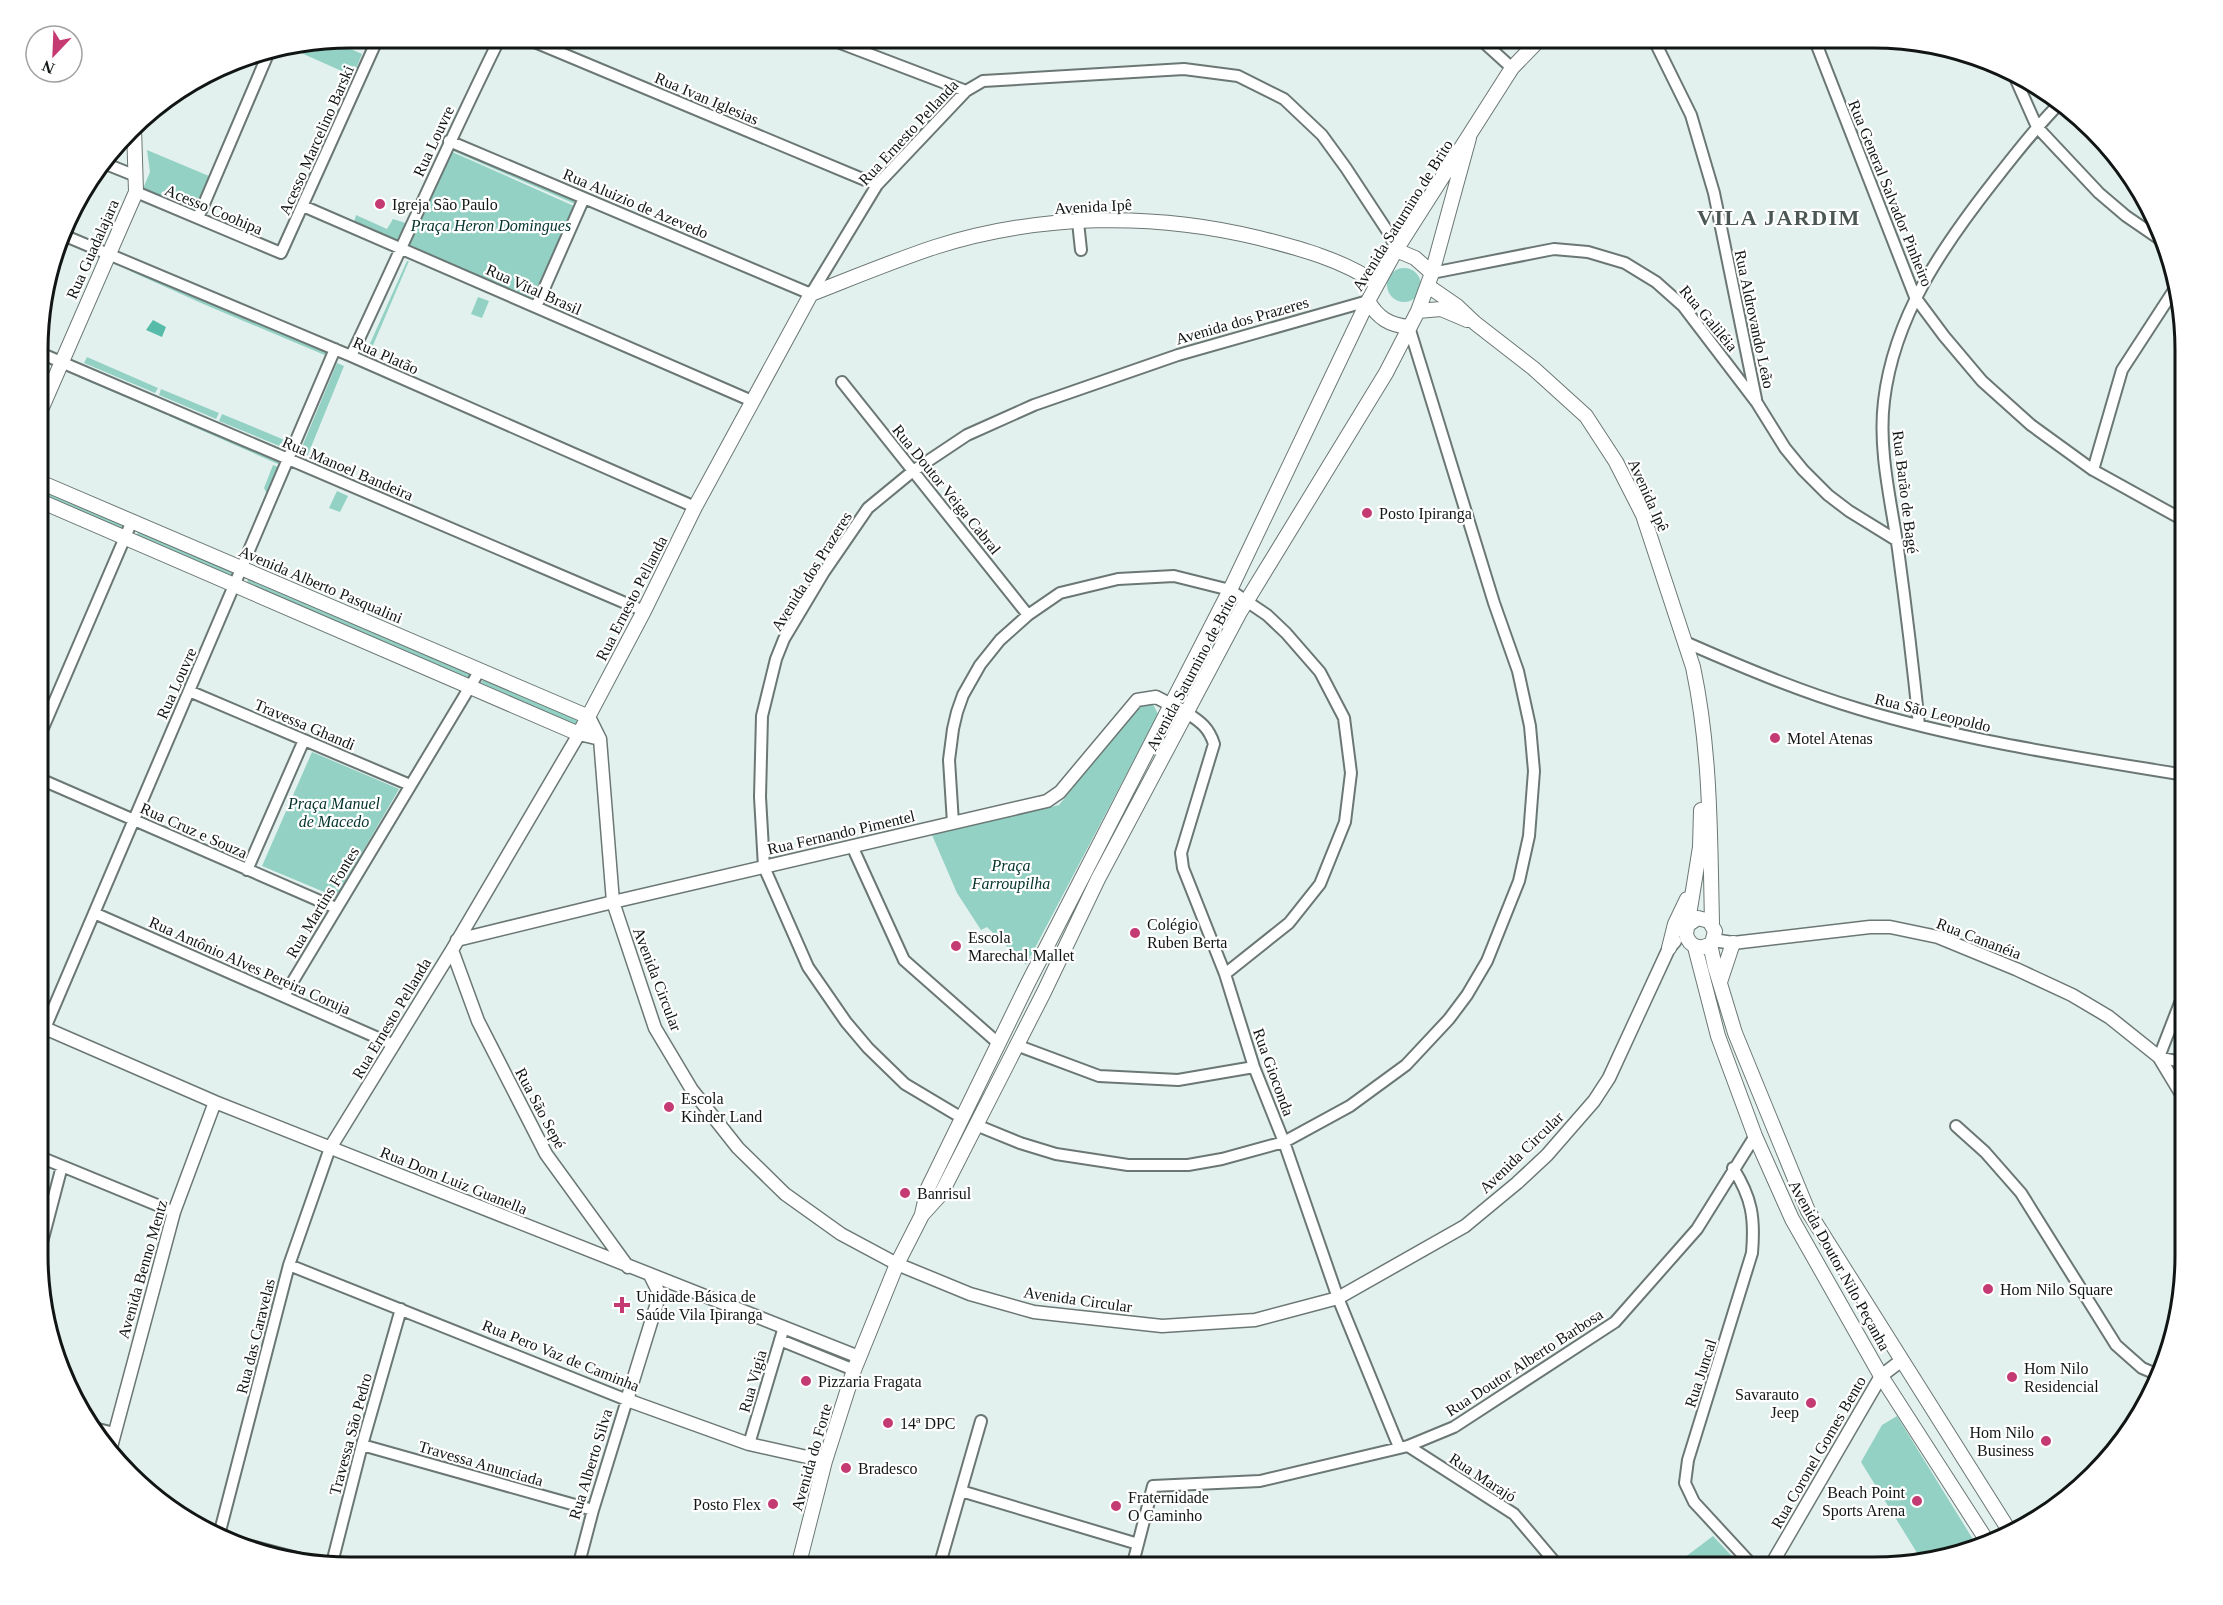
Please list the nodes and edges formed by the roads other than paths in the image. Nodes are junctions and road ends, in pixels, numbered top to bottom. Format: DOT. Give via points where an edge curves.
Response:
graph roads {
  1 [pos="374,48"];
  2 [pos="495,48"];
  3 [pos="549,48"];
  4 [pos="853,48"];
  5 [pos="1490,48"];
  6 [pos="1531,48"];
  7 [pos="1658,48"];
  8 [pos="1818,48"];
  9 [pos="265,60"];
  10 [pos="1512,68"];
  11 [pos="2018,85"];
  12 [pos="966,91"];
  13 [pos="2055,108"];
  14 [pos="2037,126"];
  15 [pos="134,138"];
  16 [pos="1469,138"];
  17 [pos="449,141"];
  18 [pos="110,166"];
  19 [pos="136,176"];
  20 [pos="877,185"];
  21 [pos="136,192"];
  22 [pos="584,198"];
  23 [pos="303,206"];
  24 [pos="198,218"];
  25 [pos="1078,222"];
  26 [pos="2152,234"];
  27 [pos="70,238"];
  28 [pos="402,248"];
  29 [pos="1081,250"];
  30 [pos="1396,250"];
  31 [pos="281,254"];
  32 [pos="109,255"];
  33 [pos="1430,280"];
  34 [pos="1377,284"];
  35 [pos="811,294"];
  36 [pos="2170,296"];
  37 [pos="1915,297"];
  38 [pos="1368,300"];
  39 [pos="536,307"];
  40 [pos="1418,311"];
  41 [pos="1475,323"];
  42 [pos="1409,327"];
  43 [pos="335,349"];
  44 [pos="48,356"];
  45 [pos="351,356"];
  46 [pos="61,361"];
  47 [pos="842,382"];
  48 [pos="48,393"];
  49 [pos="753,400"];
  50 [pos="1757,403"];
  51 [pos="289,459"];
  52 [pos="2093,470"];
  53 [pos="913,471"];
  54 [pos="48,485"];
  55 [pos="48,504"];
  56 [pos="696,507"];
  57 [pos="2175,515"];
  58 [pos="132,521"];
  59 [pos="125,537"];
  60 [pos="1896,540"];
  61 [pos="243,568"];
  62 [pos="236,585"];
  63 [pos="1230,590"];
  64 [pos="1247,600"];
  65 [pos="644,611"];
  66 [pos="1028,615"];
  67 [pos="1685,642"];
  68 [pos="480,670"];
  69 [pos="470,687"];
  70 [pos="189,691"];
  71 [pos="1171,704"];
  72 [pos="1187,713"];
  73 [pos="48,716"];
  74 [pos="589,717"];
  75 [pos="1920,725"];
  76 [pos="579,734"];
  77 [pos="1703,734"];
  78 [pos="600,739"];
  79 [pos="304,740"];
  80 [pos="2175,773"];
  81 [pos="48,782"];
  82 [pos="410,785"];
  83 [pos="134,820"];
  84 [pos="953,823"];
  85 [pos="852,846"];
  86 [pos="764,867"];
  87 [pos="248,870"];
  88 [pos="1691,889"];
  89 [pos="613,902"];
  90 [pos="336,908"];
  91 [pos="94,913"];
  92 [pos="1712,923"];
  93 [pos="1688,926"];
  94 [pos="1712,942"];
  95 [pos="1733,943"];
  96 [pos="455,945"];
  97 [pos="1693,945"];
  98 [pos="1668,951"];
  99 [pos="1225,974"];
  100 [pos="1720,982"];
  101 [pos="284,996"];
  102 [pos="48,1016"];
  103 [pos="2175,1016"];
  104 [pos="48,1029"];
  105 [pos="998,1043"];
  106 [pos="394,1045"];
  107 [pos="1014,1050"];
  108 [pos="2159,1057"];
  109 [pos="2175,1061"];
  110 [pos="1254,1067"];
  111 [pos="2175,1083"];
  112 [pos="215,1102"];
  113 [pos="962,1118"];
  114 [pos="976,1125"];
  115 [pos="1956,1126"];
  116 [pos="1755,1136"];
  117 [pos="1284,1142"];
  118 [pos="330,1148"];
  119 [pos="48,1160"];
  120 [pos="62,1166"];
  121 [pos="1734,1168"];
  122 [pos="174,1212"];
  123 [pos="922,1215"];
  124 [pos="48,1219"];
  125 [pos="289,1264"];
  126 [pos="897,1264"];
  127 [pos="629,1267"];
  128 [pos="650,1275"];
  129 [pos="678,1286"];
  130 [pos="1338,1298"];
  131 [pos="657,1302"];
  132 [pos="401,1310"];
  133 [pos="784,1327"];
  134 [pos="780,1340"];
  135 [pos="859,1357"];
  136 [pos="1902,1360"];
  137 [pos="854,1370"];
  138 [pos="2152,1372"];
  139 [pos="1881,1376"];
  140 [pos="627,1400"];
  141 [pos="981,1421"];
  142 [pos="104,1431"];
  143 [pos="114,1433"];
  144 [pos="112,1442"];
  145 [pos="749,1444"];
  146 [pos="362,1445"];
  147 [pos="1404,1447"];
  148 [pos="825,1461"];
  149 [pos="961,1491"];
  150 [pos="593,1510"];
  151 [pos="2006,1526"];
  152 [pos="221,1528"];
  153 [pos="1985,1536"];
  154 [pos="1138,1544"];
  155 [pos="334,1556"];
  156 [pos="581,1557"];
  157 [pos="801,1557"];
  158 [pos="942,1557"];
  159 [pos="1135,1557"];
  160 [pos="1551,1557"];
  161 [pos="1744,1557"];
  162 [pos="1776,1557"];
  1 -- 23 [label="street, Acesso Marcelino Barski"];
  2 -- 17 [label="street, Rua Louvre"];
  3 -- 20 [label="street, Rua Ivan Iglesias"];
  4 -- 12 [label="street"];
  5 -- 10 [label="street"];
  6 -- 10 [label="main road, Avenida Saturnino de Brito"];
  7 -- 50 [label="street, Rua Aldrovando Leão" via="1691,115 1710,182"];
  8 -- 37 [label="street, Rua General Salvador Pinheiro"];
  9 -- 24 [label="street"];
  10 -- 16 [label="main road, Avenida Saturnino de Brito"];
  11 -- 14 [label="street"];
  12 -- 20 [label="street, Rua Ernesto Pellanda"];
  12 -- 30 [label="street, Rua Ernesto Pellanda" via="983,81 1184,69 1238,76 1284,99 1322,135 1390,235"];
  13 -- 14 [label="street, Rua Barão de Bagé"];
  14 -- 26 [label="street" via="2099,193"];
  14 -- 37 [label="street, Rua Barão de Bagé" via="1965,218"];
  15 -- 19 [label="main road, Rua Guadalajara"];
  16 -- 30 [label="main road, Avenida Saturnino de Brito"];
  16 -- 33 [label="main road, Avenida Saturnino de Brito"];
  17 -- 22 [label="street, Rua Aluizio de Azevedo"];
  17 -- 28 [label="street, Rua Louvre"];
  18 -- 19 [label="street"];
  19 -- 21 [label="main road, Rua Guadalajara"];
  20 -- 35 [label="street, Rua Ernesto Pellanda"];
  21 -- 24 [label="street, Acesso Coohipa"];
  21 -- 32 [label="main road, Rua Guadalajara"];
  22 -- 35 [label="street, Rua Aluizio de Azevedo"];
  22 -- 39 [label="street"];
  23 -- 28 [label="street, Rua Vital Brasil"];
  23 -- 31 [label="street, Acesso Marcelino Barski"];
  24 -- 31 [label="street, Acesso Coohipa"];
  25 -- 29 [label="street"];
  25 -- 34 [label="main road, Avenida Ipê" via="1138,220 1214,228 1322,257"];
  25 -- 35 [label="main road, Avenida Ipê" via="1017,228 936,246"];
  27 -- 32 [label="street, Rua Platão"];
  28 -- 39 [label="street, Rua Vital Brasil"];
  28 -- 45 [label="street, Rua Louvre"];
  30 -- 33 [label="main road, Avenida Ipê" via="1415,258"];
  30 -- 34 [label="main road, Avenida Saturnino de Brito"];
  32 -- 43 [label="street, Rua Platão"];
  32 -- 46 [label="main road, Rua Guadalajara"];
  33 -- 40 [label="main road, Avenida Saturnino de Brito"];
  33 -- 41 [label="main road, Avenida Ipê"];
  33 -- 50 [label="street, Rua Galiléia" via="1554,249 1588,252 1625,263 1656,282 1683,306"];
  34 -- 38 [label="main road, Avenida Saturnino de Brito"];
  35 -- 49 [label="main road, Rua Ernesto Pellanda"];
  36 -- 52 [label="street" via="2122,370"];
  37 -- 52 [label="street, Rua General Salvador Pinheiro" via="1982,381 2031,425"];
  37 -- 60 [label="street, Rua Barão de Bagé" via="1895,347 1884,402 1884,455"];
  38 -- 42 [label="main road" via="1385,321"];
  38 -- 53 [label="street, Avenida dos Prazeres" via="1178,355 1034,405 967,435"];
  38 -- 63 [label="main road, Avenida Saturnino de Brito"];
  39 -- 49 [label="street, Rua Vital Brasil"];
  40 -- 41 [label="main road, Avenida Ipê" via="1441,309"];
  40 -- 42 [label="main road, Avenida Saturnino de Brito"];
  41 -- 67 [label="main road, Avenida Ipê" via="1587,416 1643,515"];
  42 -- 64 [label="main road, Avenida Saturnino de Brito" via="1386,373"];
  42 -- 117 [label="street" via="1518,671 1530,726 1534,771 1531,827 1519,881 1496,940 1449,1019 1406,1065 1350,1106"];
  43 -- 45 [label="street, Rua Platão"];
  43 -- 51 [label="street, Rua Louvre"];
  44 -- 46 [label="street, Rua Manoel Bandeira"];
  45 -- 56 [label="street, Rua Platão"];
  46 -- 48 [label="main road, Rua Guadalajara"];
  46 -- 51 [label="street, Rua Manoel Bandeira"];
  47 -- 53 [label="street, Rua Doutor Veiga Cabral"];
  49 -- 56 [label="main road, Rua Ernesto Pellanda"];
  50 -- 60 [label="street, Rua Galiléia" via="1803,471 1849,511"];
  51 -- 61 [label="street, Rua Louvre"];
  51 -- 65 [label="street, Rua Manoel Bandeira"];
  52 -- 57 [label="street, Rua General Salvador Pinheiro"];
  53 -- 66 [label="street, Rua Doutor Veiga Cabral"];
  53 -- 86 [label="street, Avenida dos Prazeres" via="868,508 824,572 776,659 762,716 760,797"];
  54 -- 58 [label="main road, Avenida Alberto Pasqualini"];
  55 -- 59 [label="main road, Avenida Alberto Pasqualini"];
  56 -- 65 [label="main road, Rua Ernesto Pellanda"];
  58 -- 59 [label="street"];
  58 -- 61 [label="main road, Avenida Alberto Pasqualini"];
  59 -- 62 [label="main road, Avenida Alberto Pasqualini"];
  59 -- 73 [label="street"];
  60 -- 75 [label="street, Rua Barão de Bagé"];
  61 -- 62 [label="street, Rua Louvre"];
  61 -- 68 [label="main road, Avenida Alberto Pasqualini"];
  62 -- 69 [label="main road, Avenida Alberto Pasqualini"];
  62 -- 70 [label="street, Rua Louvre"];
  63 -- 64 [label="street"];
  63 -- 66 [label="street" via="1174,576 1118,579 1060,593"];
  63 -- 71 [label="main road, Avenida Saturnino de Brito"];
  64 -- 72 [label="main road, Avenida Saturnino de Brito"];
  64 -- 99 [label="street" via="1286,633 1320,672 1344,718 1351,773 1345,822 1320,884 1289,923"];
  65 -- 74 [label="main road, Rua Ernesto Pellanda"];
  66 -- 84 [label="street" via="980,665 960,704 952,729 949,760"];
  67 -- 75 [label="street, Rua São Leopoldo" via="1805,691"];
  67 -- 77 [label="main road, Avenida Ipê" via="1698,692"];
  68 -- 69 [label="street, Rua Martins Fontes"];
  68 -- 74 [label="main road, Avenida Alberto Pasqualini"];
  69 -- 76 [label="main road, Avenida Alberto Pasqualini"];
  69 -- 82 [label="street, Rua Martins Fontes"];
  70 -- 79 [label="street, Travessa Ghandi"];
  70 -- 83 [label="street, Rua Louvre"];
  71 -- 72 [label="street, Rua Fernando Pimentel"];
  71 -- 84 [label="street, Rua Fernando Pimentel" via="1156,697 1137,700 1054,798"];
  71 -- 105 [label="main road, Avenida Saturnino de Brito"];
  72 -- 99 [label="street, Rua Gioconda" via="1203,723 1214,744 1181,853 1182,861"];
  72 -- 107 [label="main road, Avenida Saturnino de Brito" via="1103,870"];
  74 -- 76 [label="main road, Rua Ernesto Pellanda"];
  74 -- 78 [label="street, Avenida Circular"];
  75 -- 80 [label="street, Rua São Leopoldo" via="2010,746"];
  76 -- 78 [label="street"];
  76 -- 96 [label="street, Rua Ernesto Pellanda"];
  77 -- 88 [label="main road, Avenida Ipê" via="1700,847"];
  77 -- 92 [label="main road, Avenida Ipê" via="1708,772"];
  78 -- 89 [label="street, Avenida Circular"];
  79 -- 82 [label="street, Travessa Ghandi"];
  79 -- 87 [label="street"];
  81 -- 83 [label="street, Rua Cruz e Souza"];
  82 -- 90 [label="street, Rua Martins Fontes"];
  83 -- 87 [label="street, Rua Cruz e Souza"];
  83 -- 91 [label="street, Rua Louvre"];
  84 -- 85 [label="street, Rua Fernando Pimentel"];
  85 -- 86 [label="street, Rua Fernando Pimentel"];
  85 -- 105 [label="street" via="904,960"];
  86 -- 89 [label="street, Rua Fernando Pimentel"];
  86 -- 113 [label="street, Avenida dos Prazeres" via="808,967 846,1022 904,1084"];
  87 -- 90 [label="street, Rua Cruz e Souza"];
  88 -- 93 [label="main road, Avenida Ipê"];
  88 -- 98 [label="main road"];
  89 -- 96 [label="street, Rua Fernando Pimentel"];
  89 -- 126 [label="street, Avenida Circular" via="655,1028 692,1090 738,1148 785,1194 841,1234"];
  90 -- 101 [label="street, Rua Martins Fontes"];
  91 -- 101 [label="street, Rua Antônio Alves Pereira Coruja"];
  91 -- 102 [label="street, Rua Louvre"];
  92 -- 93 [label="main road" via="1698,918"];
  92 -- 94 [label="main road"];
  93 -- 97 [label="main road" via="1686,937"];
  93 -- 98 [label="street, Avenida Circular"];
  94 -- 95 [label="street, Rua Cananéia"];
  94 -- 97 [label="main road" via="1703,947"];
  94 -- 100 [label="main road, Avenida Doutor Nilo Peçanha"];
  95 -- 100 [label="main road"];
  95 -- 108 [label="street, Rua Cananéia" via="1870,927 1938,937 2073,996 2109,1017"];
  96 -- 106 [label="street, Rua Ernesto Pellanda"];
  96 -- 127 [label="street, Rua São Sepé" via="478,1021 546,1154"];
  97 -- 98 [label="street"];
  97 -- 116 [label="main road, Avenida Doutor Nilo Peçanha" via="1718,1036"];
  98 -- 130 [label="street, Avenida Circular" via="1609,1078 1547,1155 1465,1226"];
  99 -- 110 [label="street, Rua Gioconda"];
  100 -- 136 [label="main road, Avenida Doutor Nilo Peçanha" via="1736,1033 1808,1211"];
  101 -- 106 [label="street, Rua Antônio Alves Pereira Coruja"];
  103 -- 108 [label="street"];
  104 -- 112 [label="street, Rua Dom Luiz Guanella"];
  105 -- 107 [label="main road"];
  105 -- 113 [label="main road, Avenida Saturnino de Brito"];
  106 -- 118 [label="street, Rua Ernesto Pellanda"];
  107 -- 110 [label="street" via="1099,1076 1178,1080"];
  107 -- 114 [label="main road, Avenida Saturnino de Brito"];
  108 -- 109 [label="street"];
  108 -- 111 [label="street, Rua Cananéia"];
  110 -- 117 [label="street, Rua Gioconda"];
  112 -- 118 [label="street, Rua Dom Luiz Guanella"];
  112 -- 122 [label="street, Avenida Benno Mentz"];
  113 -- 123 [label="main road, Avenida Saturnino de Brito" via="928,1188"];
  114 -- 117 [label="street" via="1056,1154 1128,1165 1188,1165"];
  114 -- 123 [label="main road, Avenida Saturnino de Brito" via="941,1194"];
  115 -- 138 [label="street" via="2021,1193 2116,1345"];
  116 -- 121 [label="street, Rua Doutor Alberto Barbosa"];
  116 -- 139 [label="main road, Avenida Doutor Nilo Peçanha" via="1792,1219"];
  117 -- 130 [label="street, Rua Gioconda"];
  118 -- 125 [label="street, Rua das Caravelas"];
  118 -- 127 [label="street, Rua Dom Luiz Guanella"];
  119 -- 120 [label="street"];
  120 -- 122 [label="street"];
  120 -- 124 [label="street"];
  121 -- 147 [label="street, Rua Doutor Alberto Barbosa" via="1696,1229 1615,1322 1454,1427"];
  121 -- 161 [label="street, Rua Juncal" via="1752,1206 1752,1253 1688,1460 1685,1483 1695,1502"];
  122 -- 143 [label="street, Avenida Benno Mentz"];
  123 -- 126 [label="main road, Avenida Saturnino de Brito"];
  125 -- 132 [label="street, Rua Pero Vaz de Caminha"];
  125 -- 152 [label="street, Rua das Caravelas"];
  126 -- 130 [label="street, Avenida Circular" via="970,1294 1034,1312 1162,1326 1242,1323"];
  126 -- 135 [label="main road, Avenida Saturnino de Brito"];
  127 -- 128 [label="street, Rua Dom Luiz Guanella"];
  128 -- 129 [label="street, Rua Dom Luiz Guanella"];
  128 -- 131 [label="street" via="658,1291"];
  129 -- 131 [label="street"];
  129 -- 133 [label="street, Rua Dom Luiz Guanella"];
  130 -- 147 [label="street, Rua Gioconda"];
  131 -- 140 [label="street, Rua Alberto Silva"];
  132 -- 140 [label="street, Rua Pero Vaz de Caminha"];
  132 -- 146 [label="street, Travessa São Pedro"];
  133 -- 134 [label="street, Rua Vigia"];
  133 -- 135 [label="street, Rua Dom Luiz Guanella"];
  134 -- 137 [label="street"];
  134 -- 145 [label="street, Rua Vigia"];
  135 -- 137 [label="main road, Avenida do Forte"];
  136 -- 139 [label="street, Rua Coronel Gomes Bento"];
  136 -- 151 [label="main road, Avenida Doutor Nilo Peçanha"];
  137 -- 148 [label="main road, Avenida do Forte"];
  139 -- 153 [label="main road, Avenida Doutor Nilo Peçanha"];
  139 -- 162 [label="street, Rua Coronel Gomes Bento"];
  140 -- 145 [label="street, Rua Pero Vaz de Caminha"];
  140 -- 150 [label="street, Rua Alberto Silva"];
  141 -- 149 [label="street"];
  142 -- 143 [label="street"];
  143 -- 144 [label="street, Avenida Benno Mentz"];
  145 -- 148 [label="street, Rua Pero Vaz de Caminha"];
  146 -- 150 [label="street, Travessa Anunciada"];
  146 -- 155 [label="street, Travessa São Pedro"];
  147 -- 154 [label="street, Rua Doutor Alberto Barbosa" via="1260,1481 1153,1486"];
  147 -- 160 [label="street, Rua Marajó" via="1514,1514"];
  148 -- 157 [label="main road, Avenida do Forte"];
  149 -- 154 [label="street"];
  149 -- 158 [label="street"];
  150 -- 156 [label="street, Rua Alberto Silva"];
  154 -- 159 [label="street"];
}
